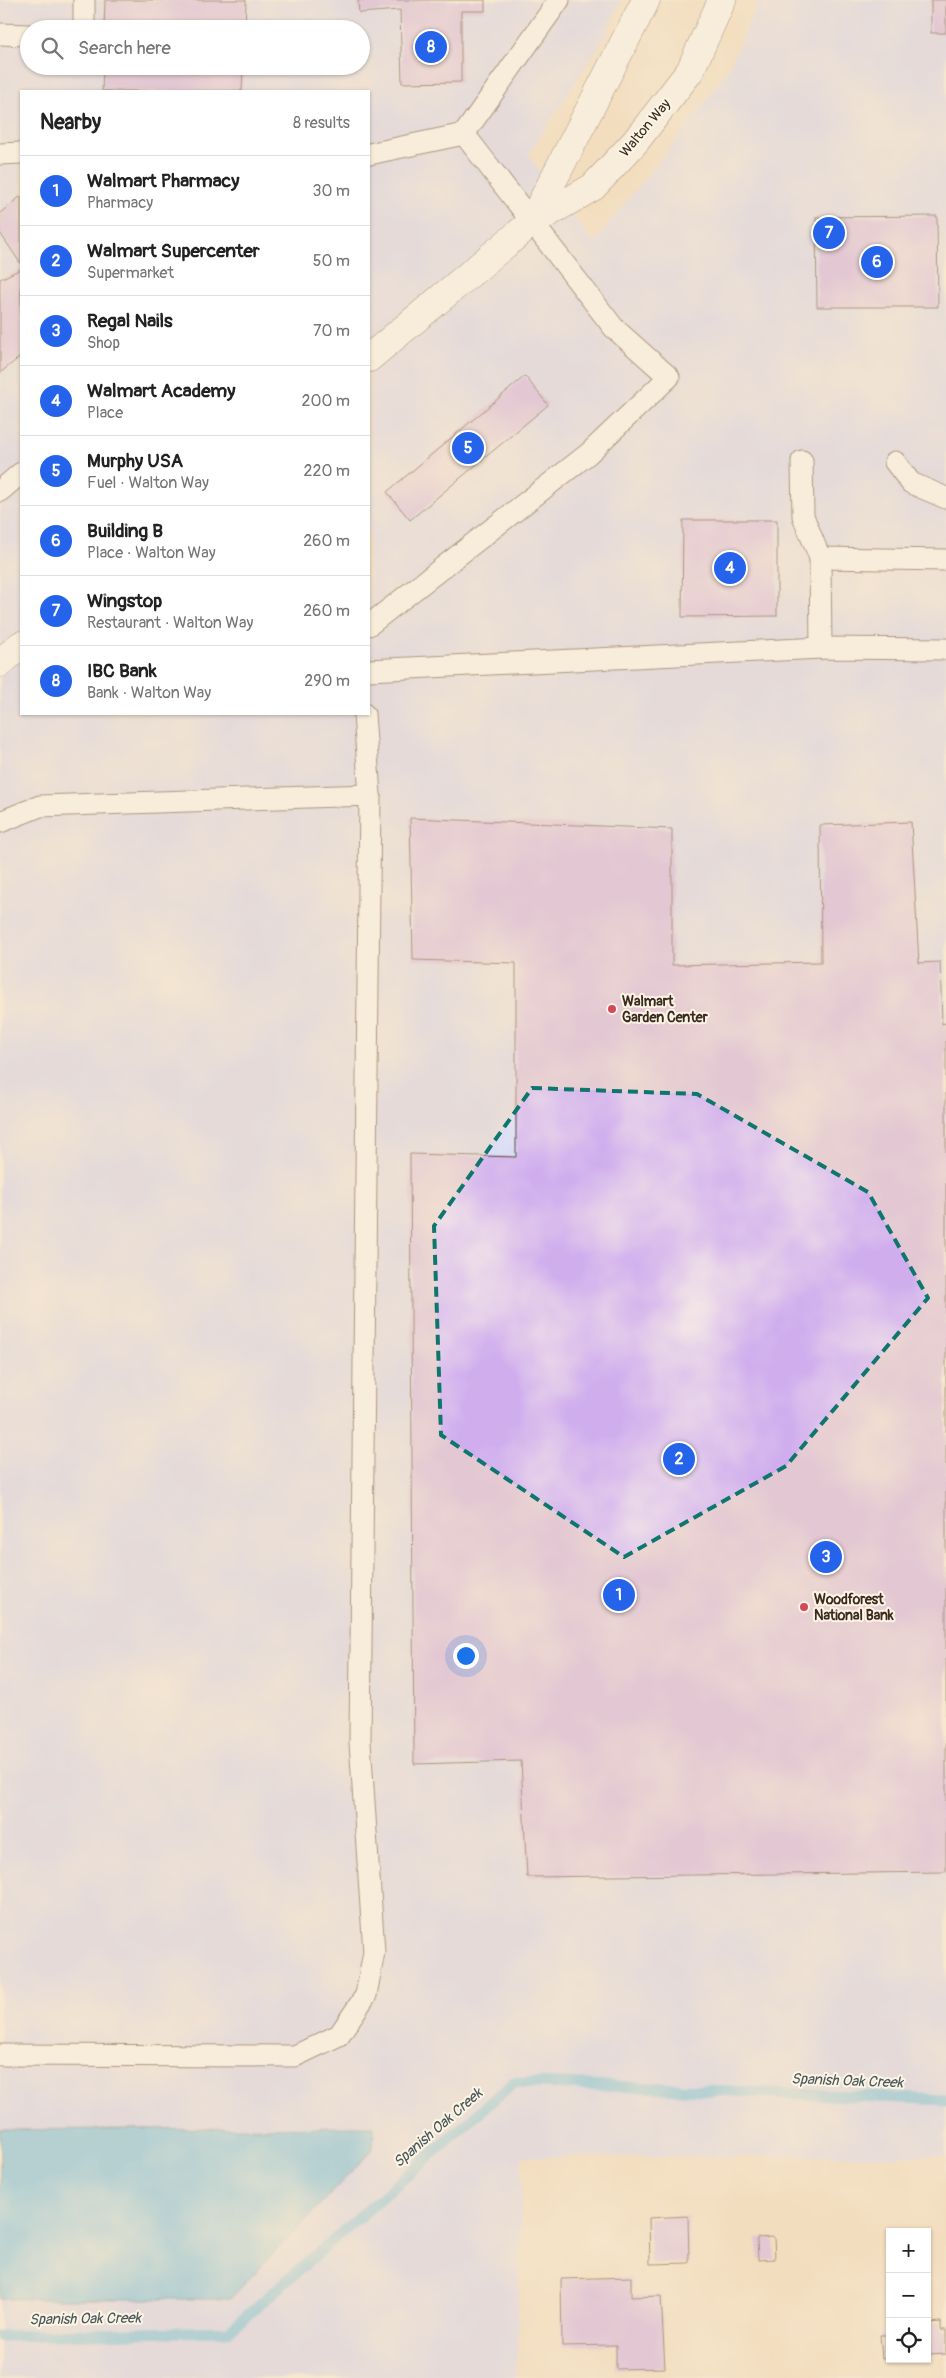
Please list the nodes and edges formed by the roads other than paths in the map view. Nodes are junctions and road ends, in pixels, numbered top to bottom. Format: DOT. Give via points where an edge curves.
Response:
graph roads {
  1 [pos="84,0"];
  2 [pos="559,0"];
  3 [pos="646,0"];
  4 [pos="722,0"];
  5 [pos="84,20"];
  6 [pos="0,34"];
  7 [pos="20,35"];
  8 [pos="464,134"];
  9 [pos="20,153"];
  10 [pos="0,154"];
  11 [pos="370,154"];
  12 [pos="531,223"];
  13 [pos="370,357"];
  14 [pos="802,460"];
  15 [pos="895,462"];
  16 [pos="20,474"];
  17 [pos="0,491"];
  18 [pos="946,498"];
  19 [pos="820,558"];
  20 [pos="946,560"];
  21 [pos="370,625"];
  22 [pos="20,646"];
  23 [pos="821,648"];
  24 [pos="946,649"];
  25 [pos="0,662"];
  26 [pos="370,670"];
  27 [pos="364,715"];
  28 [pos="370,795"];
  29 [pos="0,822"];
  30 [pos="0,2055"];
  1 -- 5 [label="lane"];
  2 -- 8 [label="lane"];
  3 -- 12 [label="street, Walton Way"];
  4 -- 12 [label="street, Walton Way" via="690,71 635,142 593,187"];
  6 -- 7 [label="lane"];
  8 -- 11 [label="lane"];
  8 -- 12 [label="lane"];
  9 -- 10 [label="lane"];
  12 -- 13 [label="street, Walton Way"];
  12 -- 21 [label="lane" via="614,328 669,377 588,454"];
  14 -- 19 [label="lane" via="803,516"];
  15 -- 18 [label="lane" via="910,483"];
  16 -- 17 [label="lane"];
  19 -- 20 [label="lane"];
  19 -- 23 [label="lane"];
  22 -- 25 [label="street"];
  23 -- 24 [label="lane"];
  23 -- 26 [label="lane"];
  27 -- 28 [label="lane"];
  28 -- 29 [label="lane" via="40,806"];
  28 -- 30 [label="lane" via="360,1742 374,1952 366,1994 339,2035 295,2056"];
}
